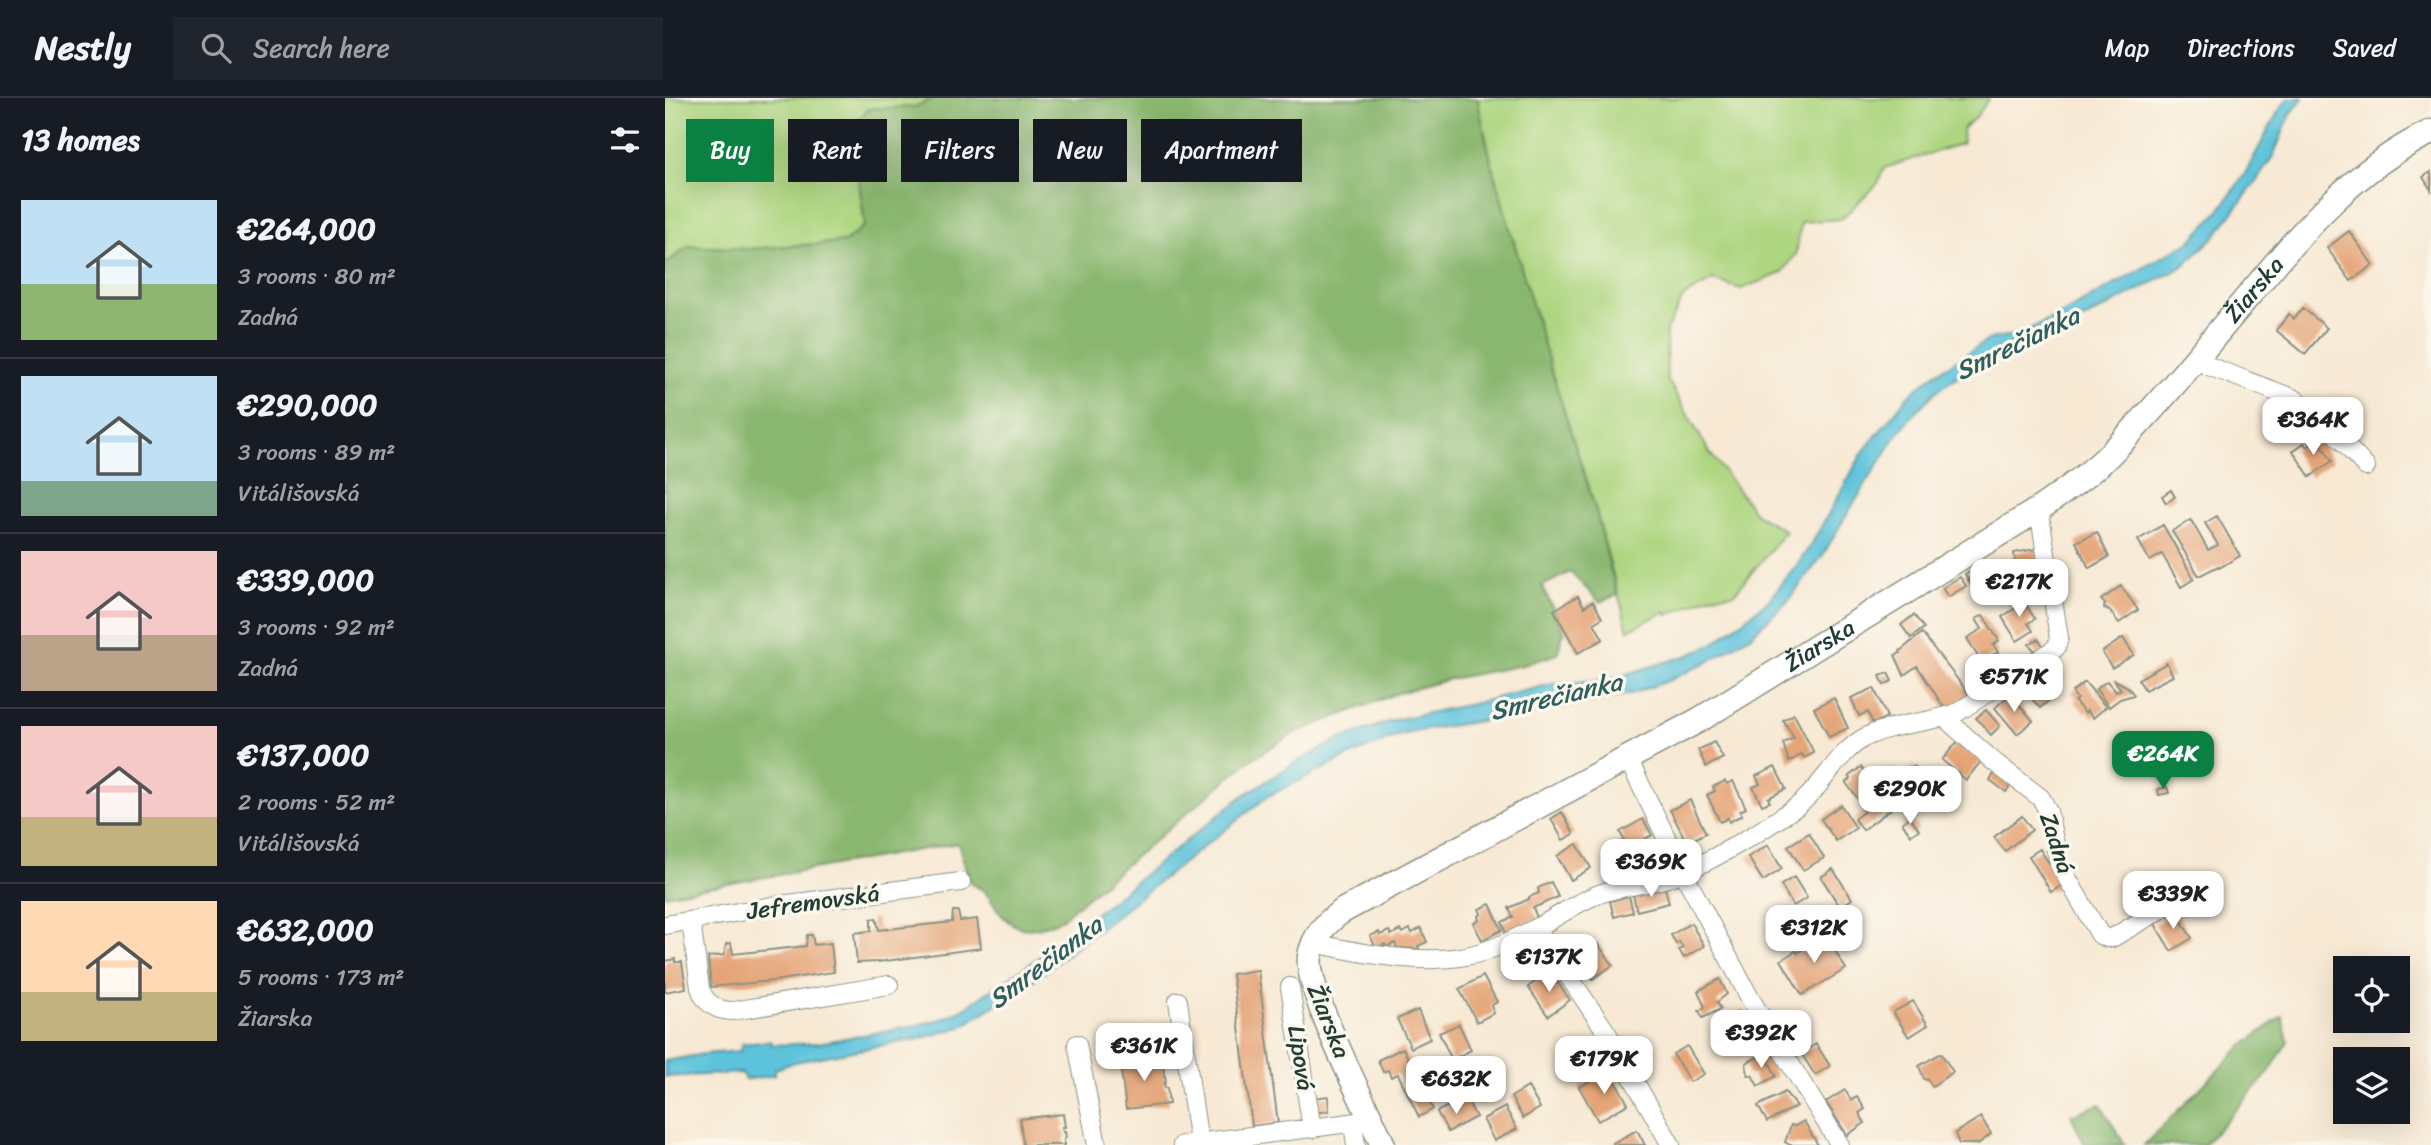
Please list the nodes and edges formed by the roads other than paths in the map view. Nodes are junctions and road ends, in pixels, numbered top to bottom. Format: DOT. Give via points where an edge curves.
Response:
graph roads {
  1 [pos="2431,132"];
  2 [pos="2195,358"];
  3 [pos="2366,467"];
  4 [pos="2039,509"];
  5 [pos="1945,718"];
  6 [pos="1628,759"];
  7 [pos="1683,872"];
  8 [pos="961,882"];
  9 [pos="2162,909"];
  10 [pos="691,921"];
  11 [pos="665,925"];
  12 [pos="1536,928"];
  13 [pos="1314,943"];
  14 [pos="889,985"];
  15 [pos="1290,986"];
  16 [pos="1178,1001"];
  17 [pos="1077,1044"];
  18 [pos="1362,1122"];
  19 [pos="1313,1129"];
  20 [pos="1191,1144"];
  21 [pos="1097,1145"];
  22 [pos="1356,1145"];
  23 [pos="1383,1145"];
  24 [pos="1671,1145"];
  25 [pos="1840,1145"];
  1 -- 2 [label="street, Žiarska" via="2388,157 2330,202"];
  2 -- 3 [label="street" via="2295,399 2332,429"];
  2 -- 4 [label="street, Žiarska" via="2109,455"];
  4 -- 5 [label="street" via="2059,638 2056,648"];
  4 -- 6 [label="street, Žiarska" via="1744,693"];
  5 -- 7 [label="street" via="1902,724 1864,738 1796,807"];
  5 -- 9 [label="street, Zadná" via="2042,798 2059,864 2100,935 2112,937"];
  6 -- 7 [label="street"];
  6 -- 13 [label="street, Žiarska" via="1344,910 1325,925"];
  7 -- 12 [label="street" via="1602,893"];
  7 -- 25 [label="street" via="1751,1000"];
  8 -- 10 [label="street, Jefremovská"];
  10 -- 11 [label="street, Jefremovská"];
  10 -- 14 [label="street" via="702,996 725,1011"];
  12 -- 13 [label="street" via="1494,948 1444,959 1361,953"];
  12 -- 24 [label="street" via="1607,1033"];
  13 -- 18 [label="street, Žiarska" via="1309,958 1313,987"];
  15 -- 19 [label="street, Lipová"];
  16 -- 20 [label="street"];
  17 -- 21 [label="street"];
  18 -- 19 [label="street"];
  18 -- 22 [label="street"];
  18 -- 23 [label="street, Žiarska"];
  19 -- 20 [label="street"];
}
